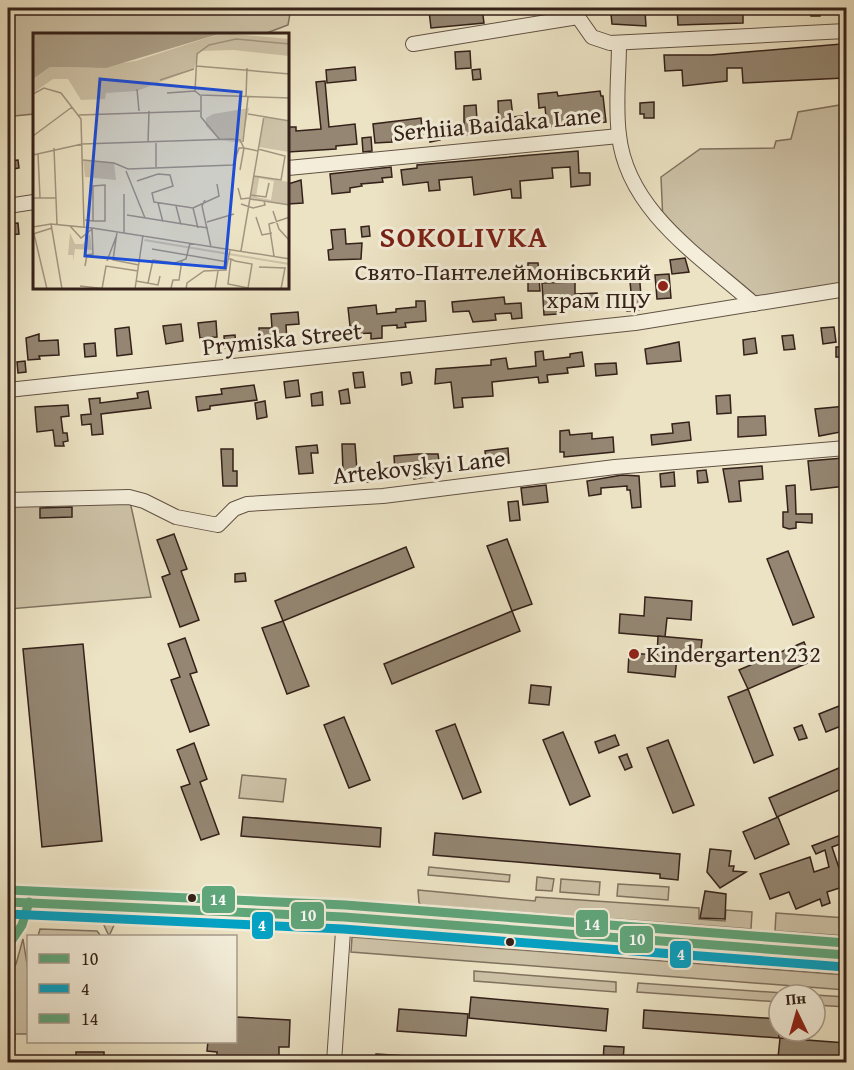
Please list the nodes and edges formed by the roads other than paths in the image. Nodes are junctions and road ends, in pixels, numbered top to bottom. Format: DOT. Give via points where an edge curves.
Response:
graph roads {
  1 [pos="578,12"];
  2 [pos="846,31"];
  3 [pos="619,43"];
  4 [pos="413,44"];
  5 [pos="619,136"];
  6 [pos="290,168"];
  7 [pos="33,202"];
  8 [pos="8,206"];
  9 [pos="846,289"];
  10 [pos="754,304"];
  11 [pos="8,390"];
  12 [pos="846,448"];
  13 [pos="8,500"];
  14 [pos="8,902"];
  15 [pos="344,917"];
  16 [pos="846,955"];
  17 [pos="334,1062"];
  1 -- 3 [label="street" via="592,37"];
  1 -- 4 [label="street"];
  2 -- 3 [label="street"];
  3 -- 5 [label="street, Serhiia Baidaka Lane"];
  5 -- 6 [label="street, Serhiia Baidaka Lane"];
  5 -- 10 [label="street" via="628,172 643,201"];
  7 -- 8 [label="street"];
  9 -- 10 [label="street, Prymiska Street"];
  10 -- 11 [label="street, Prymiska Street" via="624,324"];
  12 -- 13 [label="street, Artekovskyi Lane" via="615,467 382,496 247,504 234,509 218,525 176,517 129,497"];
  14 -- 15 [label="main road"];
  15 -- 16 [label="main road"];
  15 -- 17 [label="street"];
}
